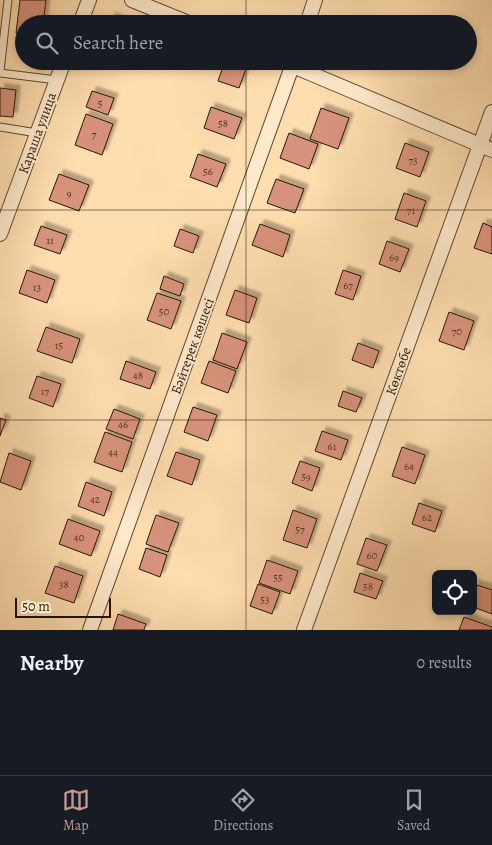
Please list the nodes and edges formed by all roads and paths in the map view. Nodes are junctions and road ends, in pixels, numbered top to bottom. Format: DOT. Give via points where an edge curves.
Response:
graph roads {
  1 [pos="8,0"];
  2 [pos="89,0"];
  3 [pos="132,0"];
  4 [pos="315,0"];
  5 [pos="3,11"];
  6 [pos="83,15"];
  7 [pos="169,15"];
  8 [pos="310,15"];
  9 [pos="61,70"];
  10 [pos="287,70"];
  11 [pos="306,70"];
  12 [pos="0,72"];
  13 [pos="57,80"];
  14 [pos="492,112"];
  15 [pos="0,127"];
  16 [pos="37,133"];
  17 [pos="487,147"];
  18 [pos="0,234"];
  19 [pos="90,630"];
  20 [pos="304,630"];
  1 -- 5 [label="lane"];
  2 -- 6 [label="street"];
  3 -- 7 [label="street"];
  4 -- 8 [label="street"];
  5 -- 12 [label="lane"];
  9 -- 13 [label="street, Караша улица"];
  10 -- 19 [label="street, Бәйтерек көшесі"];
  11 -- 17 [label="street"];
  12 -- 13 [label="lane"];
  13 -- 16 [label="street, Караша улица"];
  14 -- 17 [label="street, Көктөбе"];
  15 -- 16 [label="lane"];
  16 -- 18 [label="street, Караша улица"];
  17 -- 20 [label="street, Көктөбе"];
}
